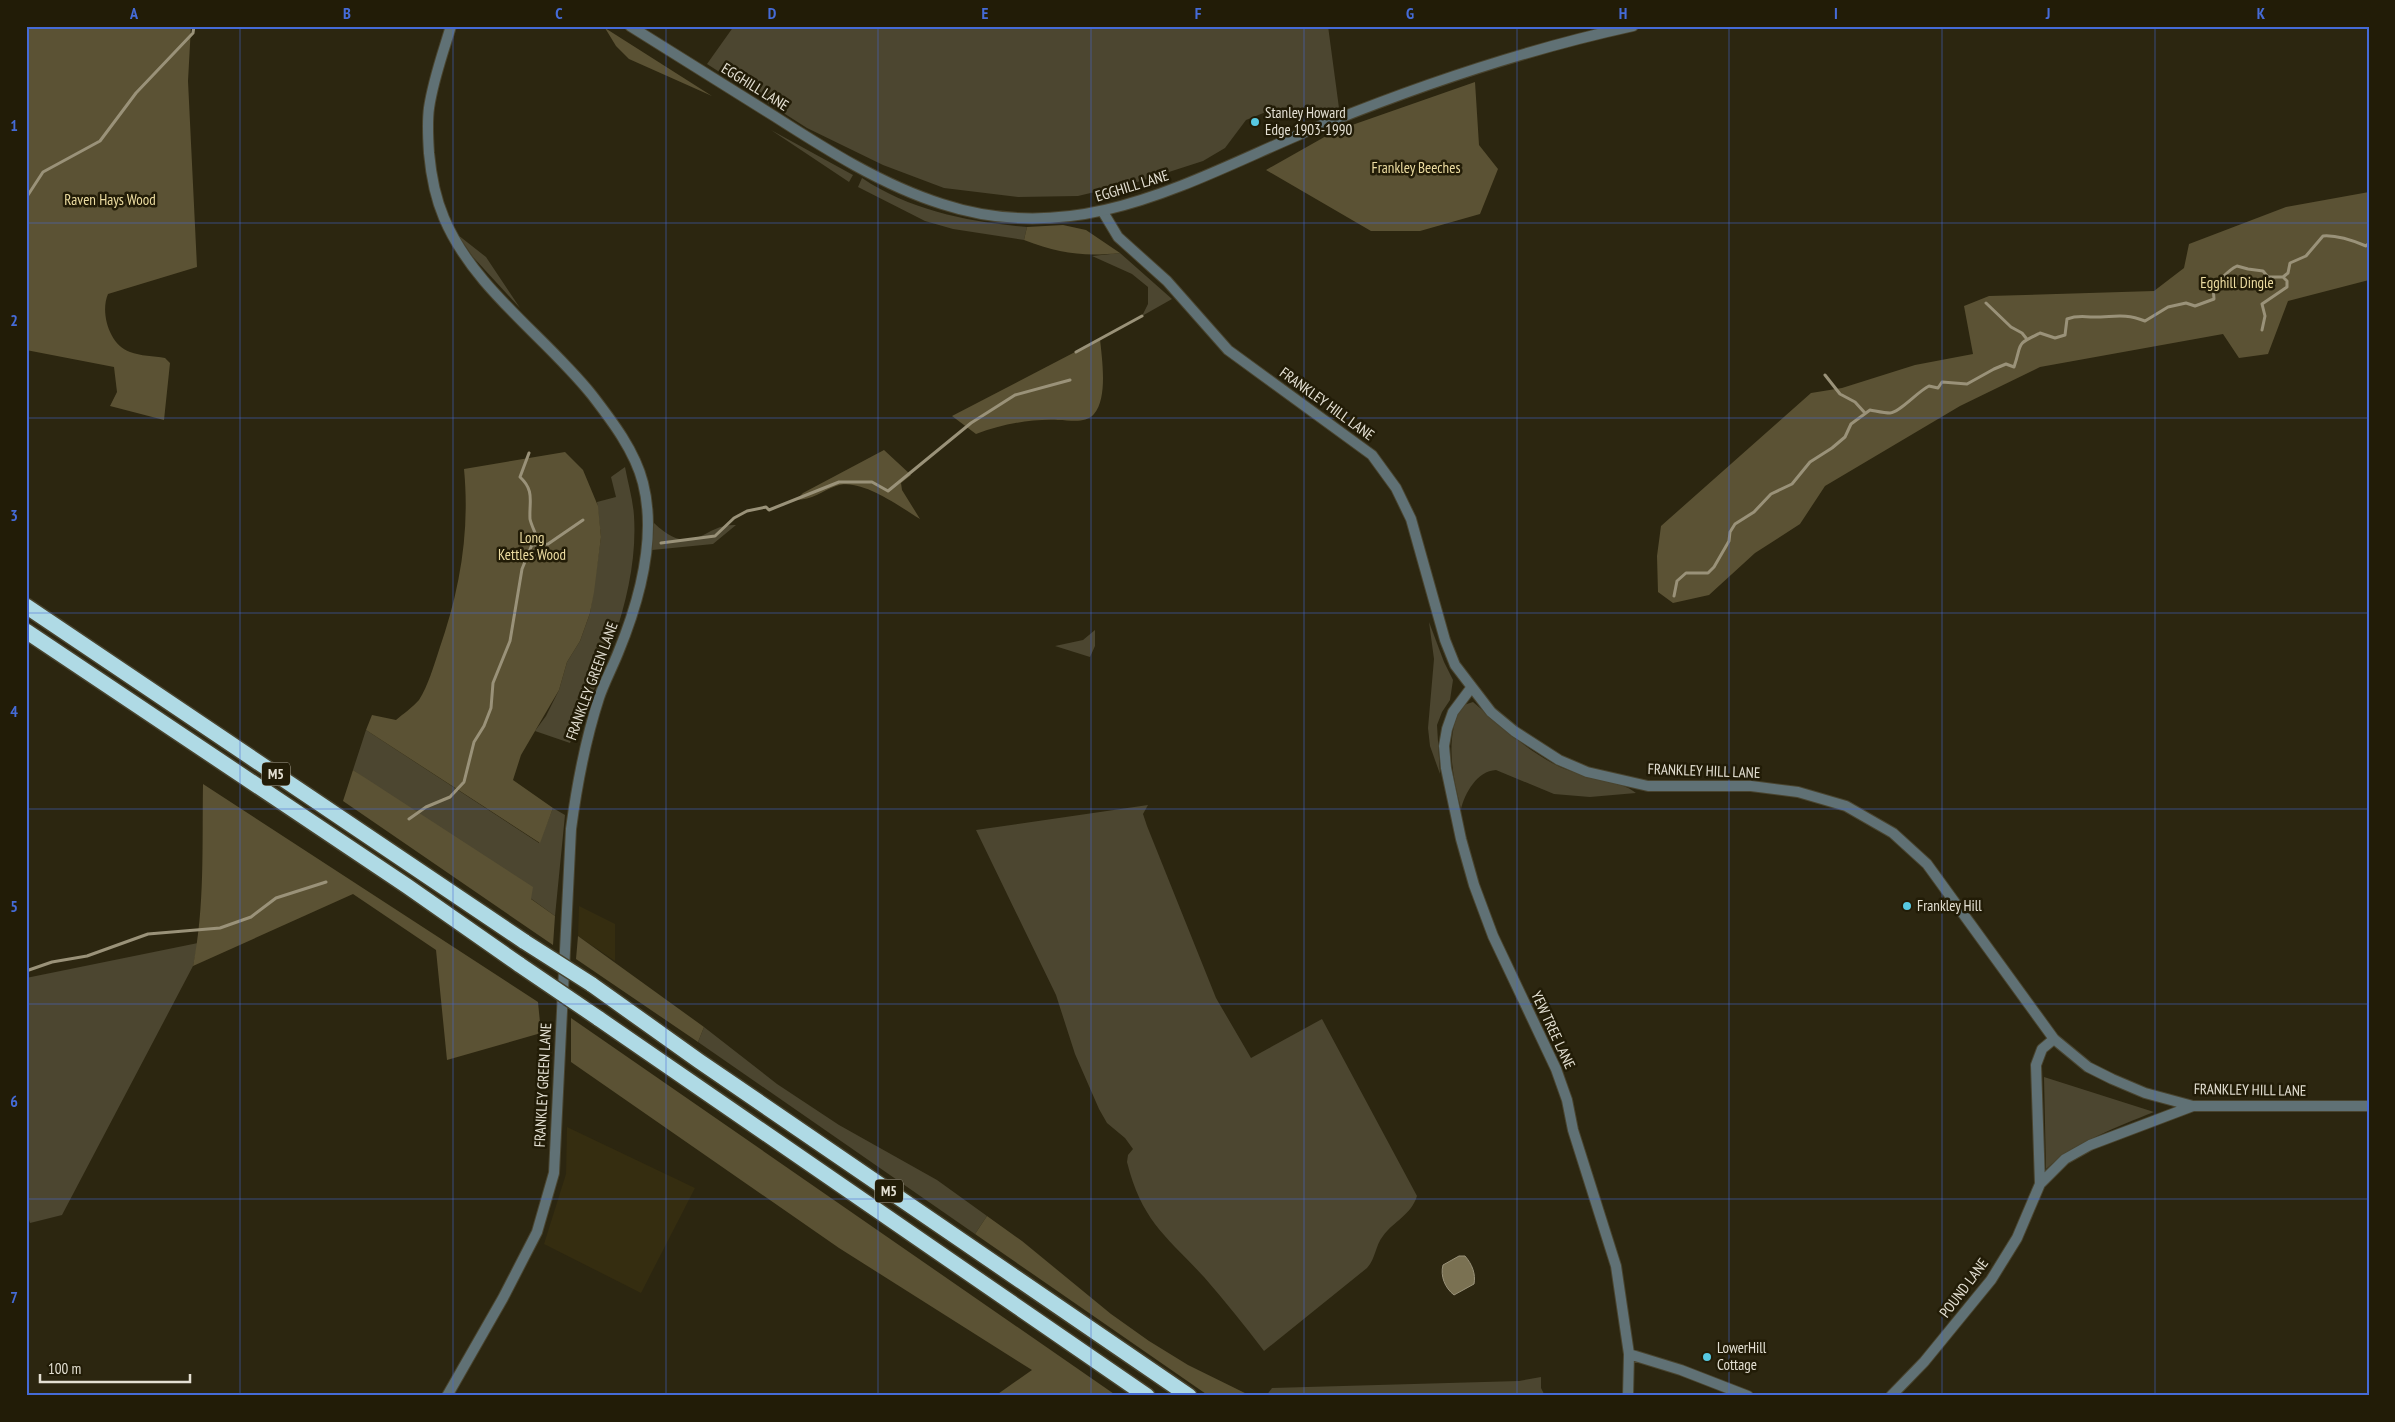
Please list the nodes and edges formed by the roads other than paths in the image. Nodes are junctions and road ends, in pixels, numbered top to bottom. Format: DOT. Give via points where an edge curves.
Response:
graph roads {
  1 [pos="451,26"];
  2 [pos="630,26"];
  3 [pos="1633,26"];
  4 [pos="1103,212"];
  5 [pos="26,606"];
  6 [pos="26,631"];
  7 [pos="1471,688"];
  8 [pos="2054,1039"];
  9 [pos="2193,1106"];
  10 [pos="2369,1106"];
  11 [pos="2040,1184"];
  12 [pos="1629,1354"];
  13 [pos="447,1396"];
  14 [pos="1147,1396"];
  15 [pos="1189,1396"];
  16 [pos="1628,1396"];
  17 [pos="1748,1396"];
  18 [pos="1891,1396"];
  1 -- 13 [label="street, FRANKLEY GREEN LANE" via="434,85 428,124 431,175 443,217 453,237 493,289 575,374 608,417 633,457 643,482 648,522 634,608 584,745 576,791 571,829 554,1173 537,1232"];
  2 -- 4 [label="street, EGGHILL LANE" via="862,169 943,205 1006,217 1064,217"];
  3 -- 4 [label="street, EGGHILL LANE" via="1551,45 1463,72 1327,123 1208,177"];
  4 -- 7 [label="street, FRANKLEY HILL LANE" via="1118,237 1167,281 1228,350 1372,455 1396,488 1411,519 1445,640 1455,665"];
  5 -- 15 [label="highway, M5, bridge" via="591,984"];
  6 -- 14 [label="highway, M5, bridge" via="358,853"];
  7 -- 8 [label="street, FRANKLEY HILL LANE" via="1491,712 1514,731 1559,760 1587,772 1648,786 1751,786 1798,792 1846,806 1893,833 1927,864"];
  7 -- 12 [label="street, YEW TREE LANE" via="1452,712 1444,746 1461,839 1474,885 1494,936 1556,1069 1567,1100 1573,1130 1616,1266"];
  8 -- 9 [label="street, FRANKLEY HILL LANE" via="2088,1067 2112,1079 2145,1094"];
  8 -- 11 [label="street, POUND LANE" via="2042,1049 2036,1065"];
  9 -- 10 [label="street, FRANKLEY HILL LANE"];
  9 -- 11 [label="street, POUND LANE" via="2090,1145 2066,1159"];
  11 -- 18 [label="street, POUND LANE" via="2017,1238 1991,1280 1924,1362"];
  12 -- 16 [label="street, YEW TREE LANE"];
  12 -- 17 [label="street"];
}
